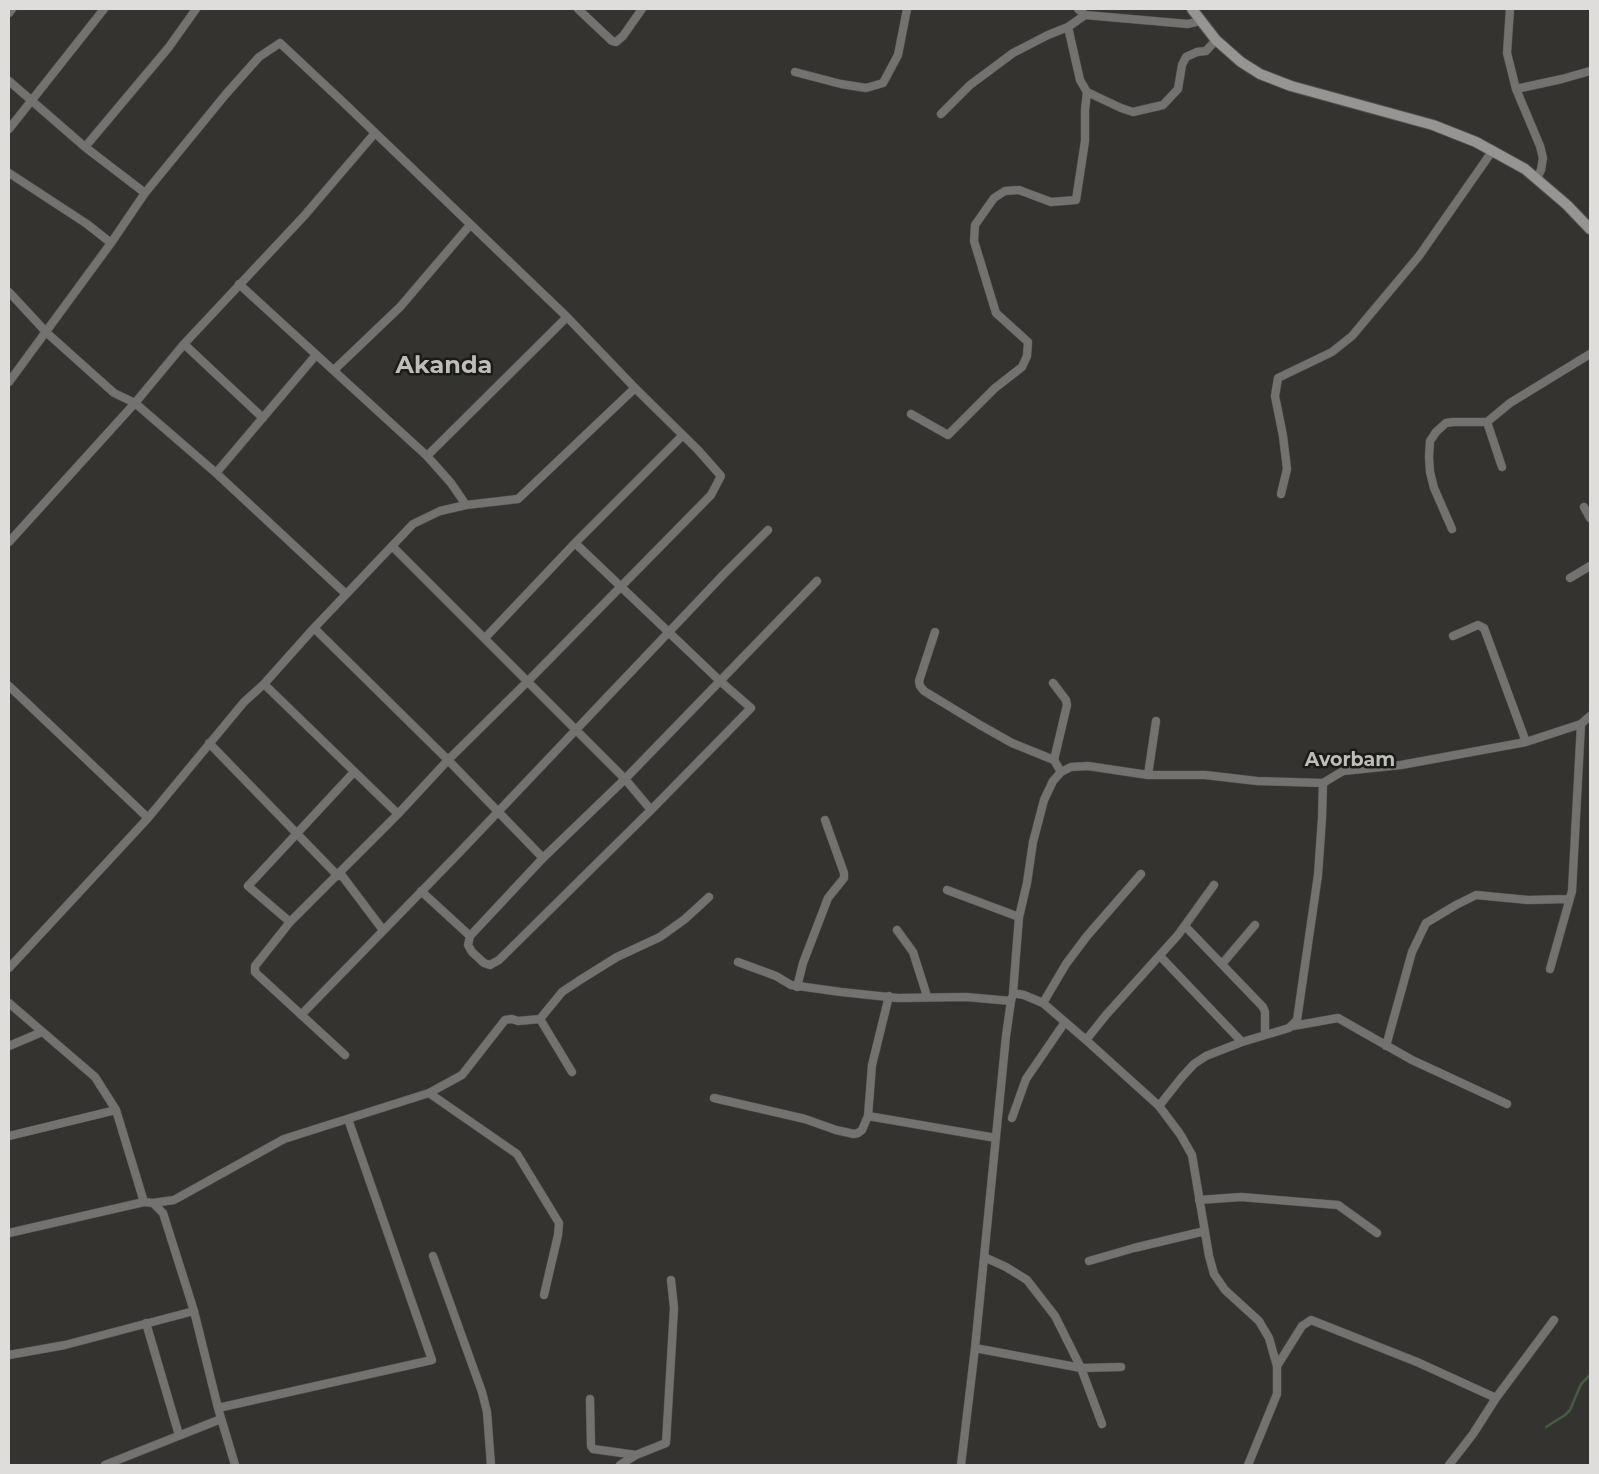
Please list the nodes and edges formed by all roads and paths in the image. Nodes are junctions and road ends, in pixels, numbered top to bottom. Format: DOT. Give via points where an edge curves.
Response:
graph roads {
  1 [pos="12,9"];
  2 [pos="104,9"];
  3 [pos="196,9"];
  4 [pos="578,9"];
  5 [pos="642,9"];
  6 [pos="906,9"];
  7 [pos="1078,9"];
  8 [pos="1192,9"];
  9 [pos="1510,9"];
  10 [pos="9,13"];
  11 [pos="1085,15"];
  12 [pos="1200,21"];
  13 [pos="1068,28"];
  14 [pos="1216,40"];
  15 [pos="1590,71"];
  16 [pos="795,72"];
  17 [pos="9,81"];
  18 [pos="1516,89"];
  19 [pos="1087,92"];
  20 [pos="31,100"];
  21 [pos="942,114"];
  22 [pos="9,129"];
  23 [pos="375,133"];
  24 [pos="85,147"];
  25 [pos="1493,150"];
  26 [pos="9,173"];
  27 [pos="1537,178"];
  28 [pos="144,193"];
  29 [pos="470,225"];
  30 [pos="1590,229"];
  31 [pos="111,243"];
  32 [pos="239,284"];
  33 [pos="9,292"];
  34 [pos="567,317"];
  35 [pos="47,333"];
  36 [pos="184,344"];
  37 [pos="1590,354"];
  38 [pos="316,355"];
  39 [pos="334,370"];
  40 [pos="9,382"];
  41 [pos="635,388"];
  42 [pos="135,403"];
  43 [pos="911,414"];
  44 [pos="263,418"];
  45 [pos="1487,422"];
  46 [pos="683,435"];
  47 [pos="427,456"];
  48 [pos="1502,467"];
  49 [pos="216,473"];
  50 [pos="1280,494"];
  51 [pos="466,505"];
  52 [pos="1584,507"];
  53 [pos="1590,518"];
  54 [pos="1452,529"];
  55 [pos="768,530"];
  56 [pos="9,542"];
  57 [pos="575,543"];
  58 [pos="393,547"];
  59 [pos="1590,566"];
  60 [pos="1570,578"];
  61 [pos="817,581"];
  62 [pos="621,586"];
  63 [pos="346,594"];
  64 [pos="314,628"];
  65 [pos="669,632"];
  66 [pos="935,632"];
  67 [pos="1453,636"];
  68 [pos="485,638"];
  69 [pos="528,681"];
  70 [pos="720,681"];
  71 [pos="264,684"];
  72 [pos="1053,684"];
  73 [pos="9,686"];
  74 [pos="1590,716"];
  75 [pos="1156,721"];
  76 [pos="1581,724"];
  77 [pos="576,730"];
  78 [pos="1526,742"];
  79 [pos="209,743"];
  80 [pos="448,760"];
  81 [pos="1054,760"];
  82 [pos="354,772"];
  83 [pos="1061,772"];
  84 [pos="1148,775"];
  85 [pos="625,779"];
  86 [pos="1323,783"];
  87 [pos="651,810"];
  88 [pos="497,812"];
  89 [pos="398,814"];
  90 [pos="148,818"];
  91 [pos="825,820"];
  92 [pos="296,834"];
  93 [pos="543,858"];
  94 [pos="339,874"];
  95 [pos="1141,874"];
  96 [pos="1214,885"];
  97 [pos="948,890"];
  98 [pos="421,891"];
  99 [pos="709,897"];
  100 [pos="1569,899"];
  101 [pos="1019,917"];
  102 [pos="290,922"];
  103 [pos="1255,925"];
  104 [pos="1185,926"];
  105 [pos="383,930"];
  106 [pos="897,930"];
  107 [pos="470,936"];
  108 [pos="1160,956"];
  109 [pos="738,962"];
  110 [pos="1222,964"];
  111 [pos="9,968"];
  112 [pos="1550,969"];
  113 [pos="797,987"];
  114 [pos="889,996"];
  115 [pos="927,996"];
  116 [pos="1012,997"];
  117 [pos="9,1003"];
  118 [pos="1043,1003"];
  119 [pos="302,1015"];
  120 [pos="540,1019"];
  121 [pos="1065,1022"];
  122 [pos="1293,1026"];
  123 [pos="42,1032"];
  124 [pos="1265,1035"];
  125 [pos="1086,1040"];
  126 [pos="1242,1042"];
  127 [pos="9,1046"];
  128 [pos="1386,1046"];
  129 [pos="345,1055"];
  130 [pos="572,1072"];
  131 [pos="429,1093"];
  132 [pos="714,1098"];
  133 [pos="1507,1104"];
  134 [pos="1159,1106"];
  135 [pos="116,1110"];
  136 [pos="868,1116"];
  137 [pos="1012,1118"];
  138 [pos="348,1119"];
  139 [pos="9,1136"];
  140 [pos="996,1138"];
  141 [pos="174,1200"];
  142 [pos="1200,1200"];
  143 [pos="144,1202"];
  144 [pos="153,1203"];
  145 [pos="164,1213"];
  146 [pos="1205,1231"];
  147 [pos="9,1233"];
  148 [pos="1377,1233"];
  149 [pos="433,1256"];
  150 [pos="984,1257"];
  151 [pos="1089,1262"];
  152 [pos="671,1280"];
  153 [pos="544,1295"];
  154 [pos="194,1311"];
  155 [pos="1554,1320"];
  156 [pos="146,1323"];
  157 [pos="975,1348"];
  158 [pos="9,1355"];
  159 [pos="1277,1366"];
  160 [pos="1122,1367"];
  161 [pos="1081,1368"];
  162 [pos="1496,1398"];
  163 [pos="590,1399"];
  164 [pos="218,1408"];
  165 [pos="221,1419"];
  166 [pos="1102,1424"];
  167 [pos="179,1435"];
  168 [pos="636,1455"];
  169 [pos="105,1465"];
  170 [pos="235,1465"];
  171 [pos="491,1465"];
  172 [pos="620,1465"];
  173 [pos="961,1465"];
  174 [pos="1248,1465"];
  175 [pos="1449,1465"];
  1 -- 10 [label="street"];
  2 -- 20 [label="street"];
  3 -- 24 [label="street" via="169,47"];
  4 -- 5 [label="street" via="616,42"];
  6 -- 16 [label="street" via="898,55 883,83 866,88"];
  7 -- 11 [label="street"];
  8 -- 12 [label="street"];
  9 -- 18 [label="street" via="1506,53"];
  11 -- 12 [label="street" via="1188,24"];
  11 -- 13 [label="street"];
  12 -- 14 [label="street"];
  13 -- 19 [label="street" via="1080,80"];
  13 -- 21 [label="street" via="1013,53 970,86"];
  14 -- 19 [label="street" via="1206,51 1186,57 1178,89 1163,105 1133,112"];
  14 -- 25 [label="street" via="1241,62 1276,81 1454,132"];
  15 -- 18 [label="street"];
  17 -- 20 [label="street"];
  18 -- 27 [label="street" via="1543,158"];
  19 -- 43 [label="street" via="1085,141 1076,200 1051,202 1019,190 1005,191 994,198 975,225 974,241 996,314 1028,342 1022,367 995,388 948,435"];
  20 -- 22 [label="street"];
  20 -- 24 [label="street"];
  23 -- 28 [label="street" via="280,44 258,57"];
  23 -- 29 [label="street"];
  23 -- 32 [label="street" via="304,216"];
  24 -- 28 [label="street"];
  25 -- 27 [label="street"];
  25 -- 50 [label="street" via="1419,256 1352,336 1332,352 1278,378 1276,396 1287,469"];
  26 -- 31 [label="street"];
  27 -- 30 [label="street"];
  28 -- 31 [label="street"];
  29 -- 34 [label="street"];
  29 -- 39 [label="street" via="400,307"];
  31 -- 35 [label="street"];
  32 -- 36 [label="street"];
  32 -- 38 [label="street"];
  33 -- 35 [label="street"];
  34 -- 41 [label="street"];
  34 -- 47 [label="street"];
  35 -- 40 [label="street"];
  35 -- 42 [label="street" via="114,393"];
  36 -- 42 [label="street"];
  36 -- 44 [label="street"];
  37 -- 45 [label="street" via="1510,403"];
  38 -- 39 [label="street"];
  38 -- 44 [label="street"];
  39 -- 47 [label="street"];
  41 -- 46 [label="street"];
  41 -- 51 [label="street" via="518,500"];
  42 -- 49 [label="street"];
  42 -- 56 [label="street"];
  44 -- 49 [label="street"];
  45 -- 48 [label="street"];
  45 -- 54 [label="street" via="1446,424 1430,441 1434,488"];
  46 -- 57 [label="street"];
  46 -- 62 [label="street" via="721,476 711,495"];
  47 -- 51 [label="street"];
  49 -- 63 [label="street"];
  51 -- 58 [label="street" via="440,511 413,524"];
  52 -- 53 [label="street"];
  55 -- 65 [label="street"];
  57 -- 62 [label="street"];
  57 -- 68 [label="street"];
  58 -- 63 [label="street"];
  58 -- 68 [label="street"];
  59 -- 60 [label="street"];
  61 -- 70 [label="street"];
  62 -- 65 [label="street"];
  62 -- 69 [label="street"];
  63 -- 64 [label="street"];
  64 -- 71 [label="street"];
  64 -- 80 [label="street"];
  65 -- 70 [label="street"];
  65 -- 77 [label="street"];
  66 -- 81 [label="street" via="920,681 924,691 1012,743"];
  67 -- 78 [label="street" via="1478,625 1484,628"];
  68 -- 69 [label="street"];
  69 -- 77 [label="street"];
  69 -- 80 [label="street"];
  70 -- 85 [label="street"];
  70 -- 87 [label="street" via="751,708"];
  71 -- 79 [label="street"];
  71 -- 82 [label="street"];
  72 -- 81 [label="street" via="1067,705"];
  73 -- 90 [label="street"];
  74 -- 76 [label="street"];
  75 -- 84 [label="street"];
  76 -- 78 [label="street"];
  76 -- 100 [label="street"];
  77 -- 85 [label="street"];
  77 -- 88 [label="street"];
  78 -- 86 [label="street" via="1343,771"];
  79 -- 90 [label="street"];
  79 -- 92 [label="street"];
  80 -- 88 [label="street"];
  80 -- 89 [label="street"];
  81 -- 83 [label="street"];
  82 -- 89 [label="street"];
  82 -- 92 [label="street"];
  83 -- 84 [label="street" via="1071,767 1088,766"];
  83 -- 101 [label="street" via="1053,781 1038,819"];
  84 -- 86 [label="street" via="1205,774 1257,781"];
  85 -- 87 [label="street"];
  85 -- 93 [label="street"];
  86 -- 122 [label="street" via="1318,875 1297,1020"];
  87 -- 107 [label="street" via="499,960 490,965 484,963 468,945"];
  88 -- 93 [label="street"];
  88 -- 98 [label="street"];
  89 -- 94 [label="street"];
  90 -- 111 [label="street"];
  91 -- 113 [label="street" via="844,878 828,898"];
  92 -- 94 [label="street"];
  92 -- 102 [label="street" via="248,886"];
  93 -- 107 [label="street"];
  94 -- 102 [label="street"];
  94 -- 105 [label="street"];
  95 -- 118 [label="street" via="1087,936"];
  96 -- 104 [label="street"];
  97 -- 101 [label="street"];
  98 -- 105 [label="street"];
  98 -- 107 [label="street"];
  99 -- 120 [label="street" via="660,937 617,957 562,992"];
  100 -- 112 [label="street"];
  100 -- 128 [label="street" via="1528,900 1476,895 1426,923 1412,952"];
  101 -- 116 [label="street"];
  102 -- 119 [label="street" via="255,966 255,972"];
  103 -- 110 [label="street"];
  104 -- 108 [label="street"];
  104 -- 110 [label="street"];
  105 -- 119 [label="street"];
  106 -- 115 [label="street" via="913,952"];
  108 -- 125 [label="street"];
  108 -- 126 [label="street"];
  109 -- 113 [label="street"];
  110 -- 124 [label="street" via="1262,1007"];
  113 -- 114 [label="street"];
  114 -- 115 [label="street"];
  114 -- 136 [label="street" via="872,1065"];
  115 -- 116 [label="street"];
  116 -- 118 [label="street" via="1024,994"];
  116 -- 140 [label="street"];
  117 -- 123 [label="street"];
  118 -- 121 [label="street"];
  119 -- 129 [label="street"];
  120 -- 130 [label="street"];
  120 -- 131 [label="street" via="505,1020 462,1075"];
  121 -- 125 [label="street"];
  121 -- 137 [label="street" via="1026,1079"];
  122 -- 124 [label="street"];
  122 -- 128 [label="street" via="1338,1018"];
  123 -- 127 [label="street"];
  123 -- 135 [label="street" via="95,1077"];
  124 -- 126 [label="street"];
  125 -- 134 [label="street"];
  126 -- 134 [label="street" via="1194,1064"];
  128 -- 133 [label="street"];
  131 -- 138 [label="street"];
  131 -- 153 [label="street" via="517,1154 559,1223"];
  132 -- 136 [label="street" via="854,1134 862,1130"];
  134 -- 142 [label="street" via="1192,1155"];
  135 -- 139 [label="street"];
  135 -- 143 [label="street"];
  136 -- 140 [label="street"];
  138 -- 141 [label="street" via="284,1139"];
  138 -- 164 [label="street" via="432,1360"];
  140 -- 150 [label="street"];
  141 -- 144 [label="street"];
  141 -- 145 [label="street"];
  142 -- 146 [label="street"];
  142 -- 148 [label="street" via="1241,1197 1338,1205"];
  143 -- 144 [label="street"];
  143 -- 147 [label="street"];
  144 -- 145 [label="street"];
  145 -- 154 [label="street"];
  146 -- 151 [label="street"];
  146 -- 159 [label="street" via="1214,1274 1259,1321"];
  149 -- 171 [label="street" via="482,1392 487,1412"];
  150 -- 157 [label="street"];
  150 -- 161 [label="street" via="1027,1280 1054,1316"];
  152 -- 168 [label="street" via="674,1308 666,1444"];
  154 -- 156 [label="street"];
  154 -- 164 [label="street"];
  155 -- 162 [label="street"];
  156 -- 158 [label="street" via="65,1345"];
  156 -- 167 [label="street"];
  157 -- 161 [label="street"];
  157 -- 173 [label="street"];
  159 -- 162 [label="street" via="1302,1326 1311,1320"];
  159 -- 174 [label="street" via="1277,1394"];
  160 -- 161 [label="street"];
  161 -- 166 [label="street"];
  162 -- 175 [label="street"];
  163 -- 168 [label="street" via="593,1449"];
  164 -- 165 [label="street"];
  165 -- 167 [label="street"];
  165 -- 170 [label="street"];
  167 -- 169 [label="street"];
  168 -- 172 [label="street"];
}
